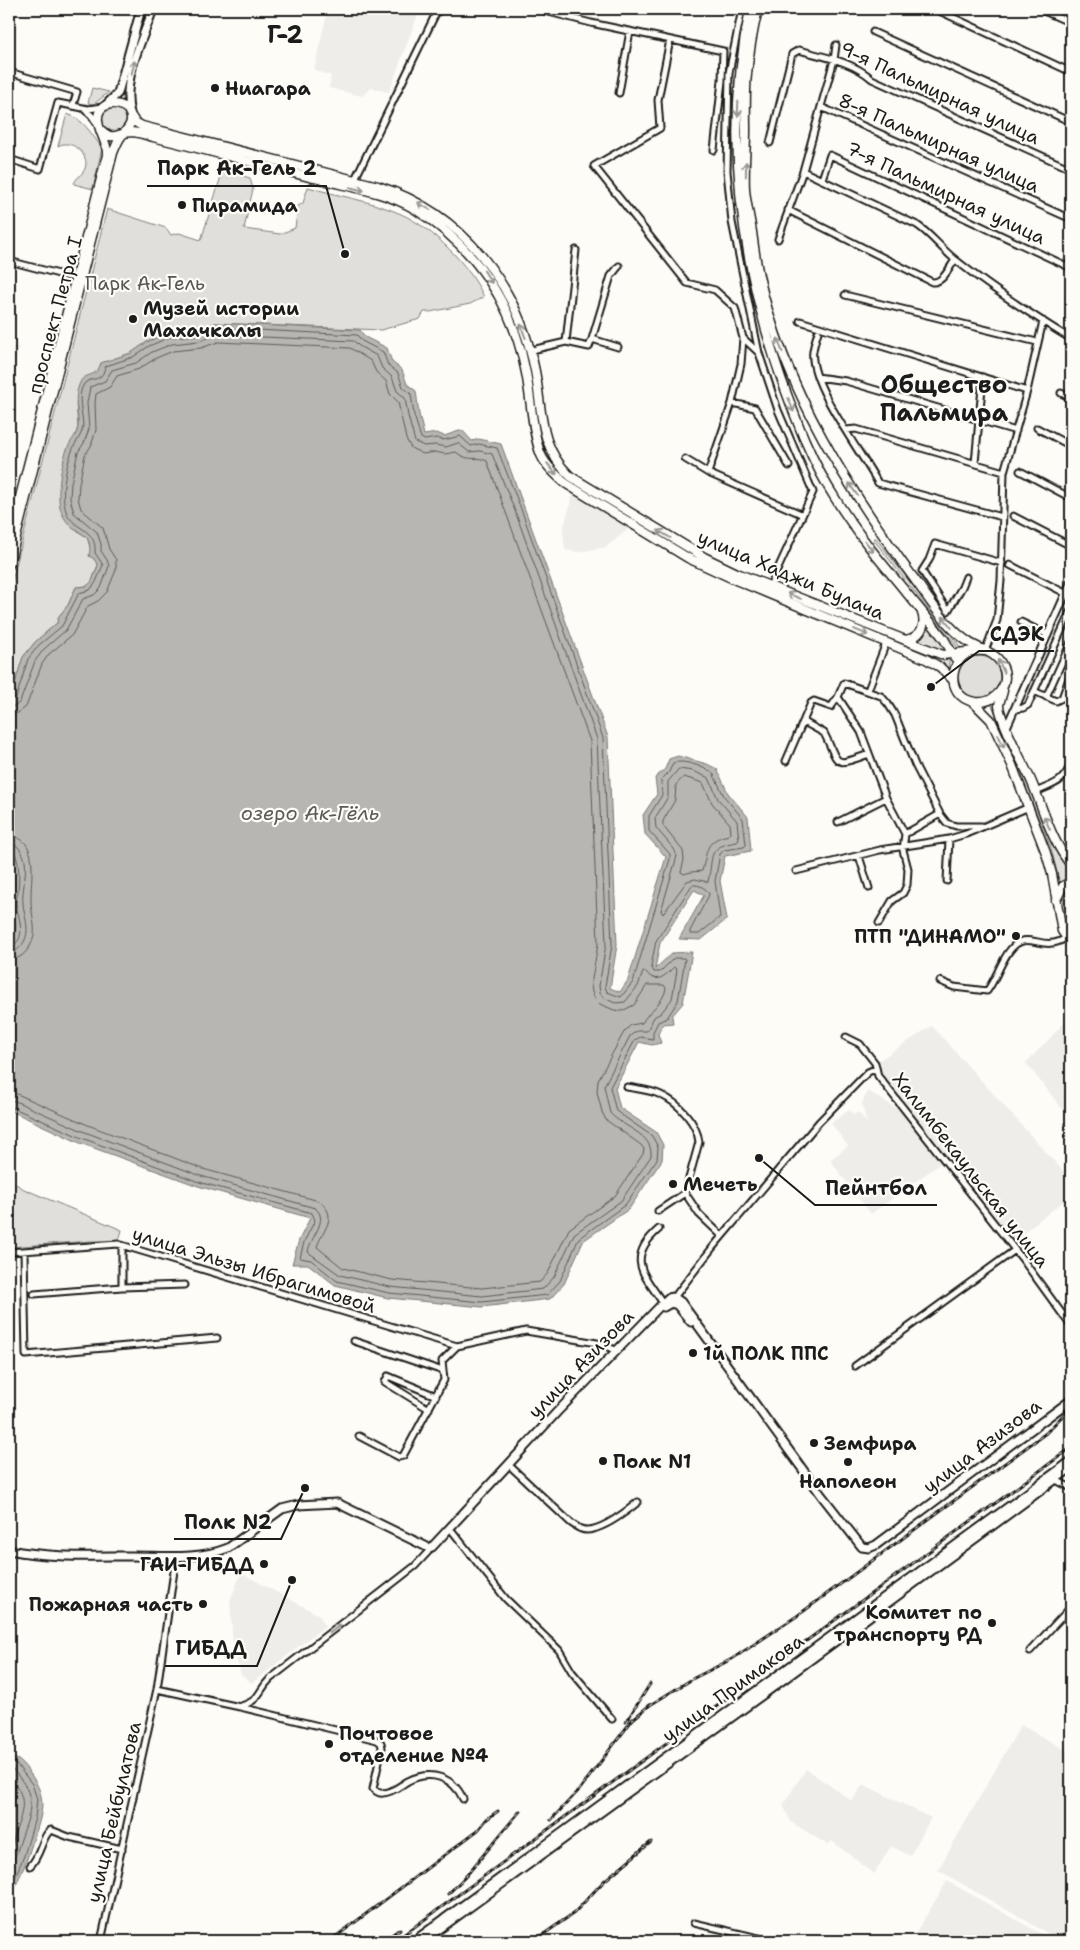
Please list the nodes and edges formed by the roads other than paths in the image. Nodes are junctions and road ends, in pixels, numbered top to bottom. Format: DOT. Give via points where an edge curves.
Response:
graph roads {
  1 [pos="141,9"];
  2 [pos="151,9"];
  3 [pos="438,9"];
  4 [pos="537,9"];
  5 [pos="742,9"];
  6 [pos="750,9"];
  7 [pos="758,9"];
  8 [pos="936,9"];
  9 [pos="1039,9"];
  10 [pos="1049,10"];
  11 [pos="1071,23"];
  12 [pos="630,31"];
  13 [pos="873,32"];
  14 [pos="670,40"];
  15 [pos="836,45"];
  16 [pos="834,60"];
  17 [pos="9,72"];
  18 [pos="1071,72"];
  19 [pos="619,93"];
  20 [pos="73,105"];
  21 [pos="104,107"];
  22 [pos="821,107"];
  23 [pos="81,108"];
  24 [pos="131,116"];
  25 [pos="1071,122"];
  26 [pos="100,129"];
  27 [pos="141,130"];
  28 [pos="124,134"];
  29 [pos="770,143"];
  30 [pos="714,150"];
  31 [pos="9,159"];
  32 [pos="1071,170"];
  33 [pos="803,171"];
  34 [pos="355,179"];
  35 [pos="822,179"];
  36 [pos="377,190"];
  37 [pos="405,199"];
  38 [pos="788,210"];
  39 [pos="1071,219"];
  40 [pos="778,239"];
  41 [pos="576,250"];
  42 [pos="955,260"];
  43 [pos="9,261"];
  44 [pos="619,266"];
  45 [pos="1071,268"];
  46 [pos="78,279"];
  47 [pos="845,295"];
  48 [pos="800,321"];
  49 [pos="1043,321"];
  50 [pos="818,332"];
  51 [pos="743,338"];
  52 [pos="1071,339"];
  53 [pos="592,340"];
  54 [pos="566,342"];
  55 [pos="1037,342"];
  56 [pos="618,348"];
  57 [pos="530,352"];
  58 [pos="758,353"];
  59 [pos="817,377"];
  60 [pos="983,377"];
  61 [pos="1027,391"];
  62 [pos="1061,393"];
  63 [pos="1071,398"];
  64 [pos="732,403"];
  65 [pos="979,420"];
  66 [pos="543,422"];
  67 [pos="535,424"];
  68 [pos="1037,428"];
  69 [pos="846,430"];
  70 [pos="1016,431"];
  71 [pos="1071,446"];
  72 [pos="685,459"];
  73 [pos="975,463"];
  74 [pos="789,466"];
  75 [pos="1020,471"];
  76 [pos="708,472"];
  77 [pos="1004,472"];
  78 [pos="1071,498"];
  79 [pos="801,515"];
  80 [pos="1013,516"];
  81 [pos="1002,518"];
  82 [pos="10,540"];
  83 [pos="1071,546"];
  84 [pos="1002,563"];
  85 [pos="9,565"];
  86 [pos="1010,565"];
  87 [pos="966,577"];
  88 [pos="1071,582"];
  89 [pos="769,590"];
  90 [pos="1067,594"];
  91 [pos="920,609"];
  92 [pos="1071,610"];
  93 [pos="1021,622"];
  94 [pos="889,635"];
  95 [pos="1048,635"];
  96 [pos="1058,638"];
  97 [pos="905,640"];
  98 [pos="1071,642"];
  99 [pos="886,643"];
  100 [pos="973,651"];
  101 [pos="985,651"];
  102 [pos="954,655"];
  103 [pos="956,664"];
  104 [pos="1071,677"];
  105 [pos="953,680"];
  106 [pos="1004,685"];
  107 [pos="868,690"];
  108 [pos="1034,692"];
  109 [pos="1046,696"];
  110 [pos="838,697"];
  111 [pos="973,702"];
  112 [pos="1015,708"];
  113 [pos="804,722"];
  114 [pos="1007,726"];
  115 [pos="868,754"];
  116 [pos="786,761"];
  117 [pos="1071,764"];
  118 [pos="1036,792"];
  119 [pos="886,798"];
  120 [pos="1028,807"];
  121 [pos="940,814"];
  122 [pos="838,822"];
  123 [pos="981,826"];
  124 [pos="905,834"];
  125 [pos="948,839"];
  126 [pos="904,845"];
  127 [pos="859,856"];
  128 [pos="1071,865"];
  129 [pos="796,871"];
  130 [pos="947,881"];
  131 [pos="1071,882"];
  132 [pos="870,888"];
  133 [pos="1056,900"];
  134 [pos="879,923"];
  135 [pos="1068,941"];
  136 [pos="940,981"];
  137 [pos="846,1037"];
  138 [pos="875,1069"];
  139 [pos="627,1087"];
  140 [pos="685,1193"];
  141 [pos="658,1211"];
  142 [pos="659,1230"];
  143 [pos="722,1236"];
  144 [pos="122,1246"];
  145 [pos="1015,1250"];
  146 [pos="24,1251"];
  147 [pos="9,1252"];
  148 [pos="185,1285"];
  149 [pos="122,1288"];
  150 [pos="34,1294"];
  151 [pos="668,1302"];
  152 [pos="1071,1326"];
  153 [pos="217,1338"];
  154 [pos="354,1342"];
  155 [pos="457,1346"];
  156 [pos="616,1350"];
  157 [pos="855,1366"];
  158 [pos="443,1371"];
  159 [pos="436,1396"];
  160 [pos="1071,1400"];
  161 [pos="1071,1404"];
  162 [pos="429,1409"];
  163 [pos="359,1436"];
  164 [pos="1071,1461"];
  165 [pos="511,1467"];
  166 [pos="1071,1468"];
  167 [pos="1052,1478"];
  168 [pos="1071,1488"];
  169 [pos="638,1502"];
  170 [pos="929,1507"];
  171 [pos="453,1532"];
  172 [pos="9,1552"];
  173 [pos="428,1552"];
  174 [pos="176,1560"];
  175 [pos="1071,1607"];
  176 [pos="1030,1651"];
  177 [pos="157,1689"];
  178 [pos="240,1706"];
  179 [pos="612,1719"];
  180 [pos="463,1800"];
  181 [pos="122,1849"];
  182 [pos="30,1866"];
  183 [pos="694,1923"];
  184 [pos="101,1941"];
  185 [pos="414,1941"];
  186 [pos="422,1941"];
  187 [pos="772,1941"];
  1 -- 21 [label="main road" via="118,93"];
  24 -- 2 [label="main road, one-way" via="129,84"];
  3 -- 34 [label="street"];
  4 -- 12 [label="street"];
  5 -- 58 [label="street" via="729,72 727,171 732,222"];
  6 -- 91 [label="main road, one-way" via="739,84 737,151 745,238 763,320 804,440 824,480 850,522"];
  101 -- 7 [label="main road, one-way" via="951,627 895,552 841,471 784,356 759,276 746,189 747,75"];
  8 -- 18 [label="street"];
  9 -- 10 [label="street"];
  10 -- 11 [label="street"];
  12 -- 14 [label="street"];
  12 -- 19 [label="street"];
  13 -- 25 [label="street"];
  14 -- 30 [label="street" via="723,50"];
  14 -- 51 [label="street" via="658,100 660,128 594,166 688,283 715,290 735,308"];
  15 -- 16 [label="street"];
  16 -- 22 [label="street"];
  16 -- 29 [label="street, 9-я Пальмирная улица" via="799,50 792,54"];
  16 -- 32 [label="street, 9-я Пальмирная улица" via="862,70 872,79"];
  17 -- 20 [label="street" via="77,92"];
  20 -- 23 [label="street"];
  20 -- 31 [label="street" via="58,103 40,169"];
  21 -- 23 [label="street" via="93,110"];
  21 -- 24 [label="main road" via="111,103 119,104"];
  21 -- 26 [label="main road" via="98,117"];
  22 -- 33 [label="street"];
  22 -- 39 [label="street, 8-я Пальмирная улица"];
  23 -- 26 [label="street" via="91,115"];
  24 -- 27 [label="main road, улица Хаджи Булача"];
  24 -- 28 [label="main road" via="130,126"];
  26 -- 28 [label="main road" via="112,137"];
  26 -- 46 [label="main road, проспект Петра I" via="108,155"];
  27 -- 28 [label="main road"];
  27 -- 34 [label="main road, улица Хаджи Булача"];
  27 -- 36 [label="main road, улица Хаджи Булача, one-way"];
  28 -- 46 [label="main road, проспект Петра I" via="113,153"];
  33 -- 35 [label="street"];
  33 -- 38 [label="street"];
  34 -- 36 [label="main road, улица Хаджи Булача"];
  35 -- 42 [label="street" via="917,225"];
  35 -- 45 [label="street, 7-я Пальмирная улица" via="830,155"];
  36 -- 37 [label="main road, улица Хаджи Булача"];
  57 -- 37 [label="main road, улица Хаджи Булача, one-way" via="515,310 479,251 431,210"];
  37 -- 67 [label="main road, улица Хаджи Булача, one-way" via="455,239 487,274 505,308 519,347"];
  38 -- 40 [label="street"];
  38 -- 42 [label="street" via="932,282 941,280"];
  41 -- 54 [label="street"];
  42 -- 49 [label="street"];
  43 -- 46 [label="street"];
  44 -- 53 [label="street" via="611,276"];
  46 -- 82 [label="main road, проспект Петра I"];
  47 -- 55 [label="street"];
  48 -- 60 [label="street"];
  49 -- 52 [label="street"];
  49 -- 55 [label="street"];
  50 -- 59 [label="street" via="813,351"];
  51 -- 58 [label="street"];
  51 -- 64 [label="street"];
  53 -- 54 [label="street" via="589,348"];
  53 -- 56 [label="street"];
  54 -- 57 [label="street"];
  55 -- 61 [label="street"];
  57 -- 66 [label="main road, улица Хаджи Булача"];
  58 -- 79 [label="street" via="813,492"];
  59 -- 65 [label="street" via="846,381"];
  59 -- 69 [label="street"];
  60 -- 61 [label="street"];
  60 -- 65 [label="street"];
  61 -- 70 [label="street"];
  62 -- 63 [label="street"];
  64 -- 74 [label="street" via="755,408"];
  64 -- 76 [label="street"];
  65 -- 70 [label="street"];
  65 -- 73 [label="street"];
  66 -- 67 [label="main road"];
  89 -- 66 [label="main road, улица Хаджи Булача, one-way" via="684,546 570,476 550,452"];
  67 -- 89 [label="main road, улица Хаджи Булача, one-way" via="542,455 551,470 566,483 688,558"];
  68 -- 71 [label="street"];
  69 -- 73 [label="street" via="856,429"];
  69 -- 81 [label="street" via="878,482"];
  70 -- 77 [label="street"];
  72 -- 76 [label="street"];
  73 -- 77 [label="street"];
  75 -- 78 [label="street"];
  76 -- 79 [label="street"];
  77 -- 81 [label="street"];
  79 -- 89 [label="street"];
  80 -- 83 [label="street"];
  81 -- 84 [label="street"];
  82 -- 85 [label="main road, проспект Петра I"];
  84 -- 87 [label="street" via="934,544 922,571 948,611"];
  84 -- 101 [label="street" via="997,620"];
  86 -- 90 [label="street"];
  88 -- 90 [label="street"];
  94 -- 89 [label="main road, улица Хаджи Булача, one-way"];
  89 -- 99 [label="main road, улица Хаджи Булача, one-way"];
  90 -- 95 [label="street"];
  91 -- 97 [label="main road" via="924,620 922,629 914,638"];
  91 -- 102 [label="main road"];
  92 -- 96 [label="street"];
  93 -- 95 [label="street"];
  94 -- 97 [label="main road, улица Хаджи Булача"];
  94 -- 99 [label="main road"];
  95 -- 96 [label="street"];
  95 -- 112 [label="street"];
  96 -- 108 [label="street"];
  97 -- 102 [label="main road, улица Хаджи Булача" via="943,655"];
  98 -- 109 [label="street"];
  99 -- 105 [label="main road, улица Хаджи Булача" via="933,662"];
  99 -- 107 [label="street"];
  100 -- 101 [label="main road"];
  100 -- 102 [label="main road"];
  100 -- 103 [label="main road"];
  106 -- 101 [label="main road, one-way" via="1002,664"];
  102 -- 103 [label="main road"];
  103 -- 105 [label="main road"];
  104 -- 109 [label="street" via="1059,701"];
  105 -- 111 [label="main road" via="959,693"];
  106 -- 111 [label="main road" via="992,699"];
  106 -- 114 [label="main road" via="999,705"];
  107 -- 110 [label="street" via="846,682"];
  107 -- 121 [label="street" via="881,696 895,715"];
  108 -- 109 [label="street"];
  108 -- 112 [label="street" via="1026,707"];
  110 -- 113 [label="street" via="831,707 812,702"];
  110 -- 115 [label="street" via="861,732"];
  111 -- 120 [label="main road, one-way" via="998,733"];
  112 -- 114 [label="street"];
  113 -- 115 [label="street" via="824,733 834,758 839,762 845,763"];
  113 -- 116 [label="street"];
  114 -- 118 [label="main road"];
  115 -- 119 [label="street"];
  117 -- 118 [label="street" via="1061,781"];
  128 -- 118 [label="main road, one-way" via="1056,841"];
  119 -- 122 [label="street"];
  119 -- 124 [label="street"];
  120 -- 123 [label="street"];
  120 -- 133 [label="main road" via="1048,860"];
  121 -- 123 [label="street" via="947,823 956,826"];
  121 -- 124 [label="street"];
  123 -- 125 [label="street"];
  124 -- 126 [label="street"];
  125 -- 126 [label="street"];
  125 -- 130 [label="street"];
  126 -- 127 [label="street"];
  126 -- 134 [label="street" via="908,870 906,889 892,901"];
  127 -- 129 [label="street"];
  127 -- 132 [label="street"];
  131 -- 133 [label="main road" via="1063,886"];
  133 -- 135 [label="main road"];
  135 -- 136 [label="street" via="1053,944 1029,940 1018,943 986,991"];
  137 -- 138 [label="street, Халимбекаульская улица" via="860,1044 875,1063"];
  138 -- 143 [label="street" via="868,1072 819,1122"];
  138 -- 145 [label="street, Халимбекаульская улица"];
  139 -- 140 [label="street" via="662,1095 688,1116 694,1126 699,1142"];
  140 -- 141 [label="street"];
  140 -- 143 [label="street" via="699,1214"];
  142 -- 151 [label="street" via="641,1250 641,1271"];
  143 -- 151 [label="street"];
  144 -- 146 [label="street, улица Эльзы Ибрагимовой"];
  144 -- 149 [label="street"];
  144 -- 155 [label="street, улица Эльзы Ибрагимовой"];
  145 -- 152 [label="street, Халимбекаульская улица"];
  145 -- 157 [label="street"];
  146 -- 147 [label="street, улица Эльзы Ибрагимовой"];
  146 -- 153 [label="street" via="26,1355"];
  148 -- 149 [label="street"];
  149 -- 150 [label="street"];
  151 -- 156 [label="main road, улица Азизова"];
  151 -- 165 [label="main road, улица Азизова"];
  151 -- 170 [label="main road, улица Азизова" via="677,1305 686,1316 857,1548 868,1552 878,1548"];
  154 -- 158 [label="street"];
  155 -- 156 [label="street" via="526,1331 596,1342"];
  155 -- 158 [label="street" via="442,1361"];
  156 -- 174 [label="main road, улица Азизова" via="432,1547 337,1503 287,1507 228,1548"];
  158 -- 159 [label="street" via="444,1380"];
  159 -- 162 [label="street"];
  159 -- 162 [label="street" via="388,1376 385,1382"];
  160 -- 170 [label="main road, улица Азизова"];
  161 -- 170 [label="main road, улица Азизова"];
  162 -- 163 [label="street" via="402,1457"];
  164 -- 167 [label="main road, улица Примакова"];
  165 -- 169 [label="street" via="581,1529 608,1523"];
  165 -- 171 [label="main road, улица Азизова"];
  166 -- 167 [label="main road, улица Примакова"];
  167 -- 168 [label="street"];
  167 -- 185 [label="main road, улица Примакова"];
  167 -- 186 [label="main road, улица Примакова" via="764,1694"];
  171 -- 173 [label="main road, улица Азизова" via="438,1549"];
  171 -- 179 [label="street" via="506,1599 559,1650 572,1672"];
  172 -- 174 [label="main road, улица Азизова" via="28,1557"];
  173 -- 174 [label="main road, улица Азизова" via="336,1506 284,1510 226,1553"];
  178 -- 173 [label="street, one-way" via="255,1700 265,1684 415,1566"];
  174 -- 177 [label="street, улица Бейбулатова"];
  175 -- 176 [label="street"];
  177 -- 178 [label="street"];
  177 -- 181 [label="street, улица Бейбулатова"];
  178 -- 180 [label="street" via="377,1740 382,1747 373,1789 378,1793 384,1794 410,1780 431,1774 454,1785"];
  181 -- 182 [label="street" via="51,1830"];
  181 -- 184 [label="street, улица Бейбулатова"];
  183 -- 187 [label="street"];
}
